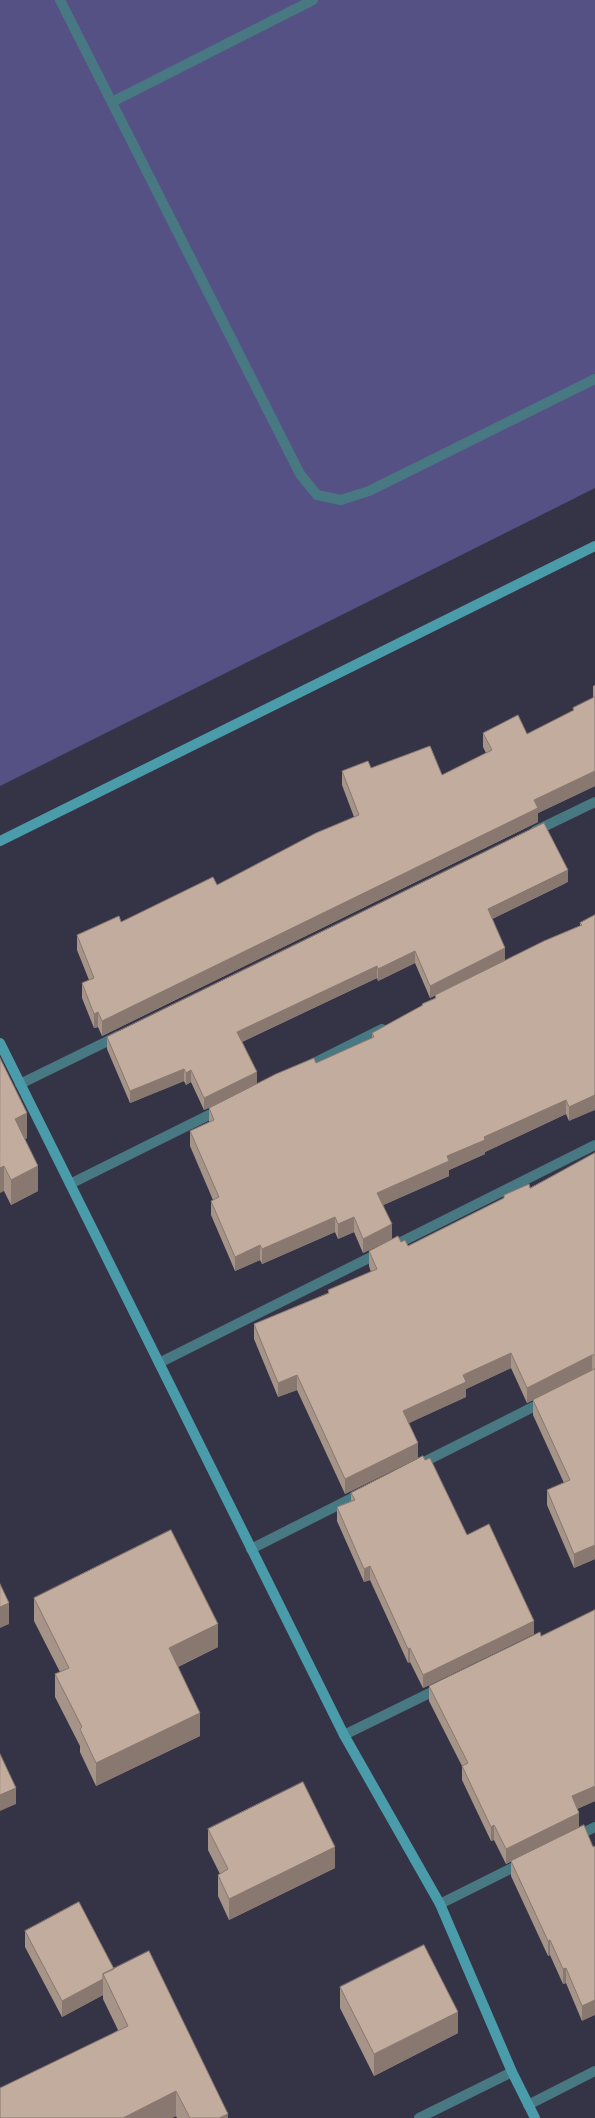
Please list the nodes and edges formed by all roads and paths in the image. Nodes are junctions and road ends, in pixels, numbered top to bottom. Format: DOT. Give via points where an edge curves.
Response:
graph roads {
  1 [pos="60,0"];
  2 [pos="313,0"];
  3 [pos="112,102"];
  4 [pos="595,379"];
  5 [pos="595,546"];
  6 [pos="595,802"];
  7 [pos="524,837"];
  8 [pos="0,841"];
  9 [pos="390,1025"];
  10 [pos="126,1032"];
  11 [pos="0,1043"];
  12 [pos="292,1073"];
  13 [pos="20,1084"];
  14 [pos="230,1104"];
  15 [pos="595,1144"];
  16 [pos="70,1184"];
  17 [pos="159,1363"];
  18 [pos="551,1398"];
  19 [pos="410,1469"];
  20 [pos="375,1487"];
  21 [pos="251,1549"];
  22 [pos="452,1682"];
  23 [pos="344,1735"];
  24 [pos="595,1827"];
  25 [pos="569,1840"];
  26 [pos="535,1857"];
  27 [pos="440,1904"];
  28 [pos="512,2072"];
  29 [pos="595,2072"];
  30 [pos="528,2105"];
  31 [pos="419,2118"];
  32 [pos="535,2118"];
  1 -- 3 [label="street"];
  2 -- 3 [label="street"];
  3 -- 4 [label="street" via="300,474 317,495 340,500 368,491"];
  5 -- 8 [label="main road"];
  6 -- 7 [label="street"];
  9 -- 12 [label="street"];
  10 -- 13 [label="street"];
  11 -- 13 [label="main road"];
  13 -- 16 [label="main road"];
  14 -- 16 [label="street"];
  15 -- 17 [label="street"];
  16 -- 17 [label="main road"];
  17 -- 21 [label="main road"];
  18 -- 19 [label="street"];
  20 -- 21 [label="street"];
  21 -- 23 [label="main road"];
  22 -- 23 [label="street"];
  23 -- 27 [label="main road"];
  24 -- 25 [label="street"];
  26 -- 27 [label="street"];
  27 -- 28 [label="main road"];
  28 -- 30 [label="main road"];
  28 -- 31 [label="street"];
  29 -- 30 [label="street"];
  30 -- 32 [label="main road"];
}
